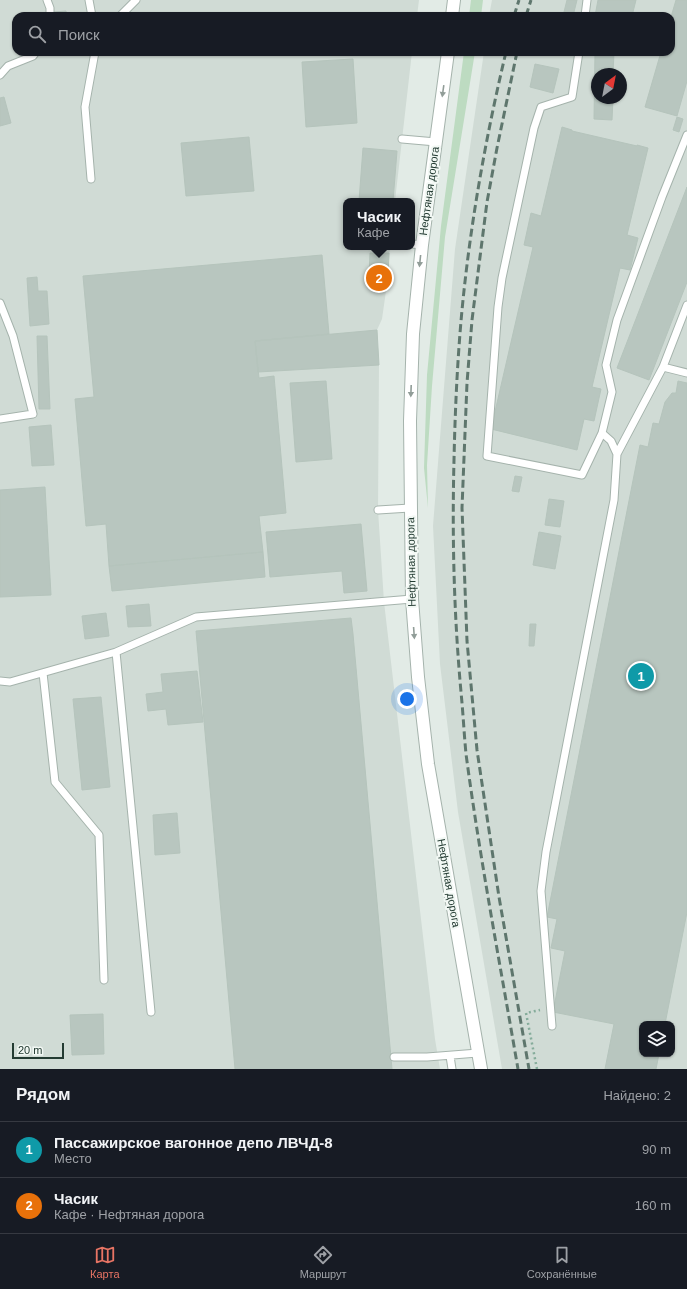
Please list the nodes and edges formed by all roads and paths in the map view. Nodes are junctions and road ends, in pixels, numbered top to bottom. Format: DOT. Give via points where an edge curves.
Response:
graph roads {
  1 [pos="47,0"];
  2 [pos="89,0"];
  3 [pos="136,0"];
  4 [pos="454,0"];
  5 [pos="587,0"];
  6 [pos="50,12"];
  7 [pos="91,12"];
  8 [pos="124,12"];
  9 [pos="452,12"];
  10 [pos="586,12"];
  11 [pos="34,56"];
  12 [pos="94,56"];
  13 [pos="447,56"];
  14 [pos="578,56"];
  15 [pos="0,75"];
  16 [pos="687,136"];
  17 [pos="402,140"];
  18 [pos="436,142"];
  19 [pos="91,179"];
  20 [pos="417,244"];
  21 [pos="0,303"];
  22 [pos="687,305"];
  23 [pos="663,367"];
  24 [pos="687,373"];
  25 [pos="0,419"];
  26 [pos="602,433"];
  27 [pos="617,454"];
  28 [pos="410,508"];
  29 [pos="378,510"];
  30 [pos="412,599"];
  31 [pos="116,652"];
  32 [pos="43,673"];
  33 [pos="0,681"];
  34 [pos="104,980"];
  35 [pos="550,1008"];
  36 [pos="151,1012"];
  37 [pos="552,1026"];
  38 [pos="478,1053"];
  39 [pos="450,1056"];
  40 [pos="394,1057"];
  41 [pos="452,1069"];
  42 [pos="481,1069"];
  43 [pos="537,1069"];
  1 -- 6 [label="lane"];
  2 -- 7 [label="lane"];
  3 -- 8 [label="lane"];
  4 -- 9 [label="street"];
  5 -- 10 [label="lane"];
  11 -- 15 [label="lane" via="8,66"];
  12 -- 19 [label="lane" via="85,107"];
  13 -- 18 [label="street, Нефтяная дорога, one-way"];
  14 -- 26 [label="lane" via="572,97 542,107 534,128 502,278 487,456 582,475"];
  16 -- 26 [label="lane" via="617,320 606,366 612,392"];
  17 -- 18 [label="lane"];
  18 -- 20 [label="street, Нефтяная дорога"];
  20 -- 28 [label="street, Нефтяная дорога, one-way" via="410,421"];
  21 -- 25 [label="lane" via="13,336 33,414"];
  22 -- 23 [label="lane"];
  23 -- 24 [label="lane"];
  23 -- 27 [label="lane"];
  26 -- 27 [label="lane" via="611,441"];
  27 -- 35 [label="lane" via="614,500 546,852 541,891"];
  28 -- 29 [label="lane"];
  28 -- 30 [label="street, Нефтяная дорога"];
  30 -- 31 [label="lane" via="196,617"];
  30 -- 38 [label="street, Нефтяная дорога, one-way" via="428,764"];
  31 -- 32 [label="lane"];
  31 -- 36 [label="lane"];
  32 -- 33 [label="lane" via="10,682"];
  32 -- 34 [label="lane" via="55,782 99,834"];
  35 -- 37 [label="lane"];
  35 -- 43 [label="path" via="526,1013"];
  38 -- 39 [label="lane"];
  38 -- 42 [label="street, Нефтяная дорога"];
  39 -- 40 [label="lane"];
  39 -- 41 [label="lane"];
}
